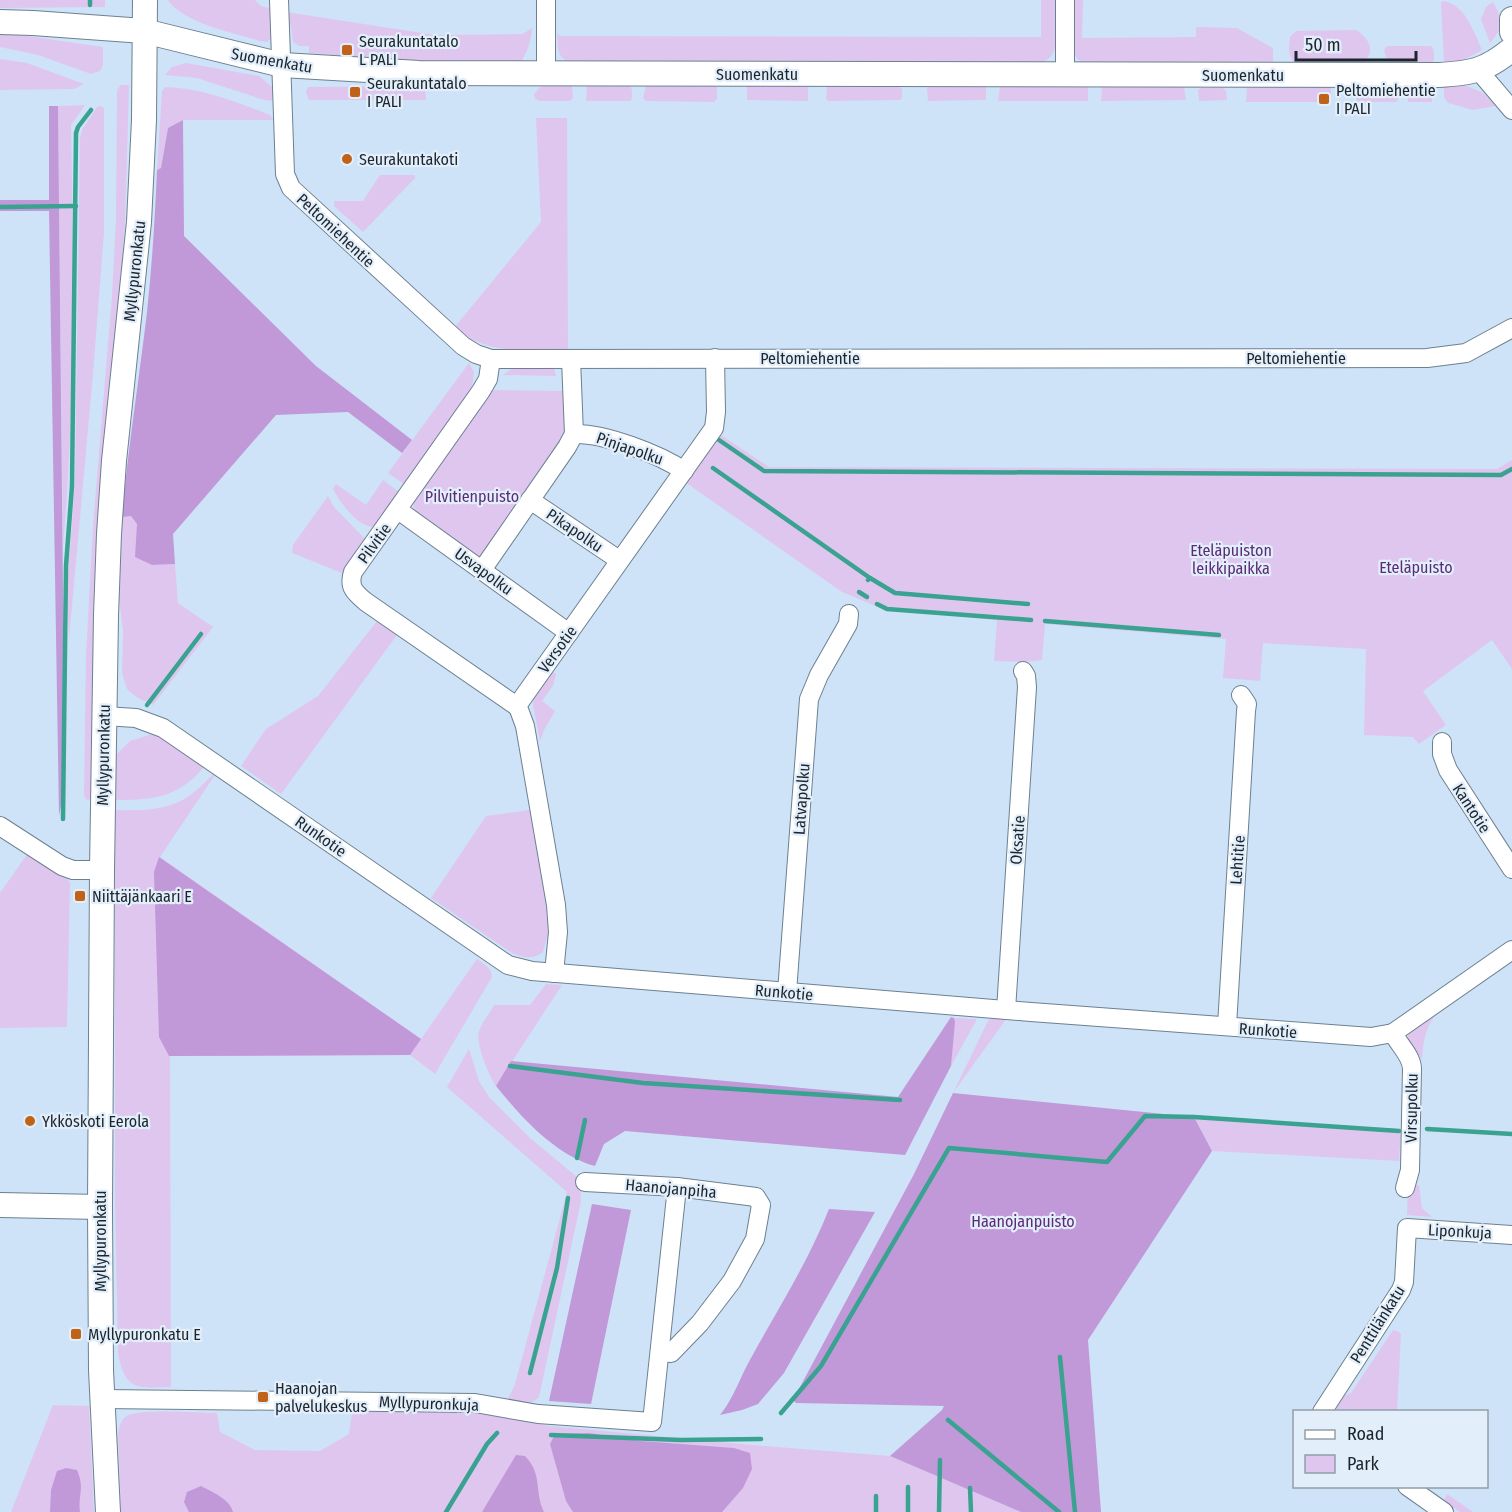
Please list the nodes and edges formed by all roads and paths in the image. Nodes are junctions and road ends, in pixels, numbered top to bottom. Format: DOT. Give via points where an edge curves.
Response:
graph roads {
  1 [pos="145,0"];
  2 [pos="279,0"];
  3 [pos="546,0"];
  4 [pos="1065,0"];
  5 [pos="1512,19"];
  6 [pos="0,22"];
  7 [pos="144,31"];
  8 [pos="1512,32"];
  9 [pos="1512,49"];
  10 [pos="282,64"];
  11 [pos="1479,71"];
  12 [pos="546,74"];
  13 [pos="1065,74"];
  14 [pos="1512,110"];
  15 [pos="1512,328"];
  16 [pos="715,358"];
  17 [pos="491,359"];
  18 [pos="571,359"];
  19 [pos="574,434"];
  20 [pos="684,471"];
  21 [pos="530,500"];
  22 [pos="398,510"];
  23 [pos="620,560"];
  24 [pos="483,570"];
  25 [pos="849,614"];
  26 [pos="569,633"];
  27 [pos="1023,671"];
  28 [pos="1241,695"];
  29 [pos="518,707"];
  30 [pos="104,716"];
  31 [pos="1442,741"];
  32 [pos="0,826"];
  33 [pos="1512,869"];
  34 [pos="102,870"];
  35 [pos="1512,950"];
  36 [pos="554,973"];
  37 [pos="787,992"];
  38 [pos="1006,1010"];
  39 [pos="1227,1026"];
  40 [pos="1393,1033"];
  41 [pos="585,1182"];
  42 [pos="677,1187"];
  43 [pos="1405,1188"];
  44 [pos="0,1205"];
  45 [pos="100,1207"];
  46 [pos="1407,1228"];
  47 [pos="1512,1234"];
  48 [pos="660,1352"];
  49 [pos="103,1399"];
  50 [pos="1323,1410"];
  51 [pos="1410,1488"];
  52 [pos="108,1512"];
  53 [pos="1444,1512"];
  1 -- 7 [label="street, Myllypuronkatu"];
  2 -- 10 [label="street, Peltomiehentie"];
  3 -- 12 [label="street"];
  4 -- 13 [label="street"];
  5 -- 8 [label="street"];
  6 -- 7 [label="street, Suomenkatu"];
  7 -- 10 [label="street, Suomenkatu"];
  7 -- 30 [label="street, Myllypuronkatu" via="139,222 108,534"];
  9 -- 11 [label="street, Suomenkatu"];
  10 -- 12 [label="street, Suomenkatu" via="374,71"];
  10 -- 17 [label="street, Peltomiehentie" via="285,174 291,188 463,346"];
  11 -- 13 [label="street, Suomenkatu" via="1439,75"];
  11 -- 14 [label="street"];
  12 -- 13 [label="street, Suomenkatu"];
  15 -- 16 [label="street, Peltomiehentie" via="1466,353 1427,358"];
  16 -- 18 [label="street, Peltomiehentie"];
  16 -- 20 [label="street, Versotie" via="714,428"];
  17 -- 18 [label="street, Peltomiehentie"];
  17 -- 22 [label="street, Pilvitie" via="488,379 481,391"];
  18 -- 19 [label="street"];
  19 -- 20 [label="street, Pinjapolku" via="610,439"];
  19 -- 21 [label="street"];
  20 -- 23 [label="street, Versotie"];
  21 -- 23 [label="street, Pikapolku"];
  21 -- 24 [label="street"];
  22 -- 24 [label="street, Usvapolku"];
  22 -- 29 [label="street, Pilvitie" via="353,572 354,592"];
  23 -- 26 [label="street, Versotie"];
  24 -- 26 [label="street, Usvapolku"];
  25 -- 37 [label="street, Latvapolku" via="848,624 809,699"];
  26 -- 29 [label="street, Versotie"];
  27 -- 38 [label="street, Oksatie" via="1028,687"];
  28 -- 39 [label="street, Lehtitie" via="1247,704"];
  29 -- 36 [label="street" via="525,726 556,905"];
  30 -- 34 [label="street, Myllypuronkatu"];
  30 -- 36 [label="street, Runkotie" via="136,718 163,728 508,965"];
  31 -- 33 [label="street, Kantotie" via="1442,754 1451,776"];
  32 -- 34 [label="street" via="62,866"];
  34 -- 45 [label="street, Myllypuronkatu"];
  35 -- 40 [label="street, Runkotie"];
  36 -- 37 [label="street, Runkotie"];
  37 -- 38 [label="street, Runkotie"];
  38 -- 39 [label="street, Runkotie"];
  39 -- 40 [label="street, Runkotie" via="1371,1037"];
  40 -- 43 [label="street, Virsupolku" via="1412,1068 1410,1170"];
  41 -- 42 [label="street, Haanojanpiha"];
  42 -- 48 [label="street"];
  42 -- 48 [label="street, Haanojanpiha" via="756,1197 761,1205 755,1239 732,1281 671,1353"];
  44 -- 45 [label="street"];
  45 -- 49 [label="street, Myllypuronkatu"];
  46 -- 47 [label="street, Liponkuja"];
  46 -- 50 [label="street, Penttilänkatu" via="1401,1290"];
  48 -- 49 [label="street, Myllypuronkuja" via="651,1422 538,1414 475,1403"];
  49 -- 52 [label="street, Myllypuronkatu"];
  51 -- 53 [label="street"];
}
